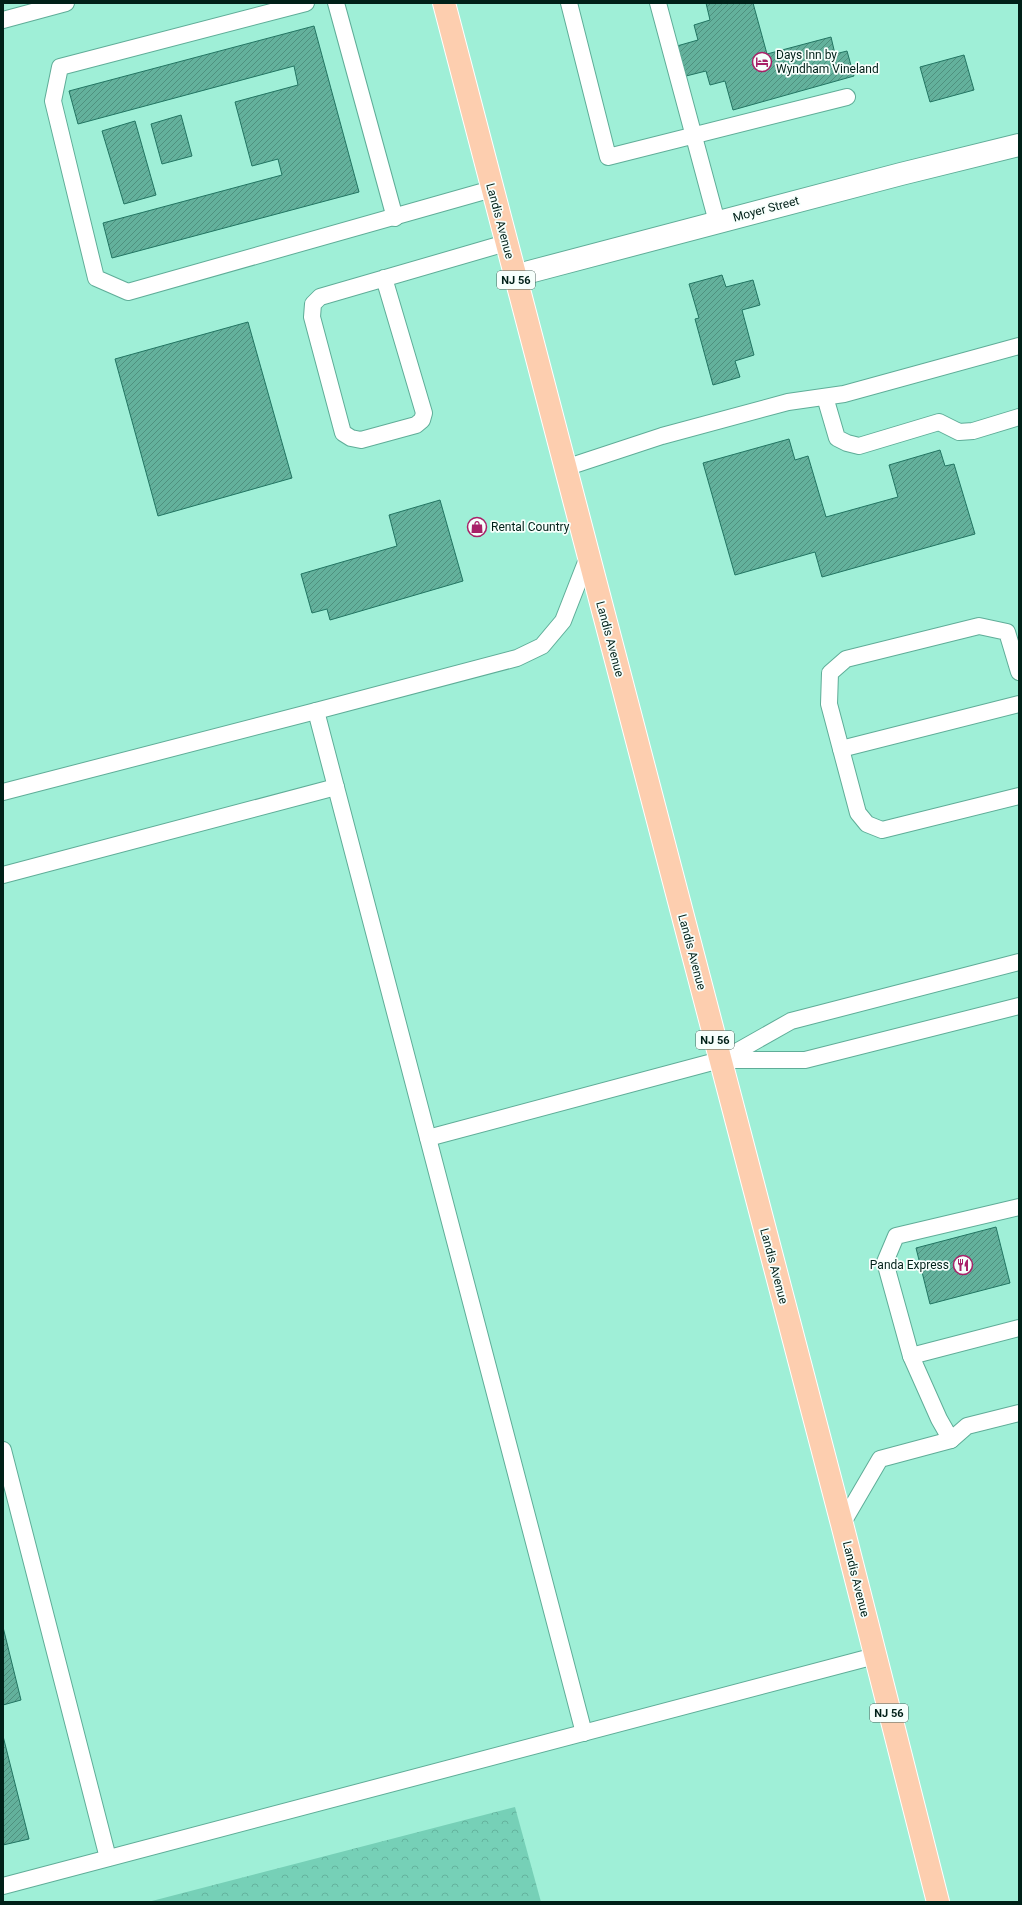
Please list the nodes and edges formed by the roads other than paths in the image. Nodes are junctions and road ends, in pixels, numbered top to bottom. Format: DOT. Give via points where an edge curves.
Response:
graph roads {
  1 [pos="66,3"];
  2 [pos="306,3"];
  3 [pos="336,3"];
  4 [pos="444,3"];
  5 [pos="569,3"];
  6 [pos="658,3"];
  7 [pos="3,20"];
  8 [pos="847,97"];
  9 [pos="694,135"];
  10 [pos="1019,145"];
  11 [pos="492,189"];
  12 [pos="395,218"];
  13 [pos="717,222"];
  14 [pos="506,243"];
  15 [pos="514,276"];
  16 [pos="384,278"];
  17 [pos="1019,346"];
  18 [pos="825,397"];
  19 [pos="1019,417"];
  20 [pos="565,468"];
  21 [pos="588,557"];
  22 [pos="1019,672"];
  23 [pos="1019,704"];
  24 [pos="316,710"];
  25 [pos="841,749"];
  26 [pos="336,787"];
  27 [pos="3,792"];
  28 [pos="1019,796"];
  29 [pos="3,875"];
  30 [pos="1019,962"];
  31 [pos="1019,1006"];
  32 [pos="720,1060"];
  33 [pos="428,1138"];
  34 [pos="1019,1207"];
  35 [pos="1019,1328"];
  36 [pos="911,1356"];
  37 [pos="1019,1413"];
  38 [pos="952,1440"];
  39 [pos="3,1450"];
  40 [pos="842,1524"];
  41 [pos="875,1656"];
  42 [pos="584,1733"];
  43 [pos="108,1858"];
  44 [pos="3,1886"];
  45 [pos="938,1902"];
  1 -- 7 [label="lane"];
  2 -- 12 [label="lane" via="60,68 53,101 96,278 128,292"];
  3 -- 12 [label="lane"];
  4 -- 11 [label="main road, Landis Avenue / NJ 56"];
  5 -- 9 [label="lane" via="608,157"];
  6 -- 9 [label="lane"];
  8 -- 9 [label="lane"];
  9 -- 13 [label="lane"];
  10 -- 13 [label="street, Moyer Street"];
  11 -- 12 [label="lane"];
  11 -- 14 [label="main road, Landis Avenue / NJ 56"];
  13 -- 15 [label="street, Moyer Street"];
  14 -- 15 [label="main road, Landis Avenue / NJ 56"];
  14 -- 16 [label="lane"];
  15 -- 20 [label="main road, Landis Avenue / NJ 56"];
  16 -- 16 [label="lane" via="320,297 313,304 312,317 343,433 361,440 416,424 422,420 424,413"];
  17 -- 18 [label="lane"];
  18 -- 19 [label="lane" via="837,438 847,444 858,446 939,422 959,432 973,431"];
  18 -- 20 [label="lane" via="788,402 662,436"];
  20 -- 21 [label="main road, Landis Avenue / NJ 56"];
  21 -- 24 [label="lane" via="563,621 542,646 517,658"];
  21 -- 32 [label="main road, Landis Avenue / NJ 56"];
  22 -- 25 [label="lane" via="1008,632 979,626 846,659 830,673 829,704"];
  23 -- 25 [label="lane"];
  24 -- 26 [label="lane"];
  24 -- 27 [label="lane"];
  25 -- 28 [label="lane" via="858,813 866,824 882,830"];
  26 -- 29 [label="lane"];
  26 -- 33 [label="lane"];
  30 -- 32 [label="lane" via="791,1021"];
  31 -- 32 [label="lane" via="805,1060"];
  32 -- 33 [label="lane"];
  32 -- 40 [label="main road, Landis Avenue / NJ 56"];
  33 -- 42 [label="lane"];
  34 -- 36 [label="lane" via="896,1236 885,1262"];
  35 -- 36 [label="lane"];
  36 -- 38 [label="lane" via="939,1418"];
  37 -- 38 [label="lane" via="967,1426"];
  38 -- 40 [label="lane" via="880,1459"];
  39 -- 43 [label="lane"];
  40 -- 41 [label="main road, Landis Avenue / NJ 56"];
  41 -- 42 [label="lane"];
  41 -- 45 [label="main road, Landis Avenue / NJ 56"];
  42 -- 43 [label="lane"];
  43 -- 44 [label="lane"];
}
